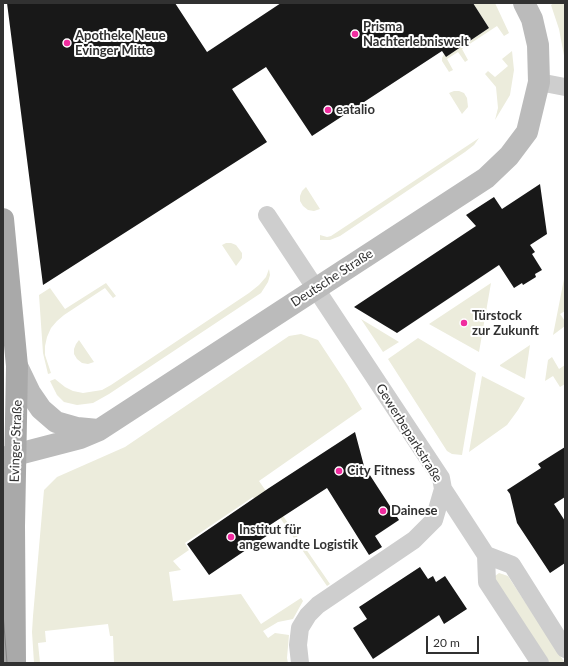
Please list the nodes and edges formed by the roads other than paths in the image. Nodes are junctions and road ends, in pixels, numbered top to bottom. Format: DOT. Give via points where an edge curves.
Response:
graph roads {
  1 [pos="524,3"];
  2 [pos="539,82"];
  3 [pos="565,87"];
  4 [pos="267,215"];
  5 [pos="3,219"];
  6 [pos="315,289"];
  7 [pos="17,366"];
  8 [pos="99,430"];
  9 [pos="9,456"];
  10 [pos="443,489"];
  11 [pos="486,555"];
  12 [pos="565,649"];
  13 [pos="15,663"];
  14 [pos="300,663"];
  15 [pos="540,663"];
  1 -- 2 [label="street, Deutsche Straße" via="532,19 538,45"];
  2 -- 3 [label="street"];
  2 -- 6 [label="street, Deutsche Straße" via="527,132 509,156 486,178"];
  4 -- 6 [label="street, Gewerbeparkstraße"];
  5 -- 7 [label="main road, Evinger Straße"];
  6 -- 8 [label="street, Deutsche Straße"];
  6 -- 10 [label="street, Gewerbeparkstraße" via="441,478"];
  7 -- 8 [label="street" via="41,409 56,422 77,428"];
  7 -- 9 [label="main road, Evinger Straße"];
  8 -- 9 [label="street, Deutsche Straße" via="80,438"];
  9 -- 13 [label="main road, Evinger Straße" via="14,526"];
  10 -- 11 [label="street"];
  10 -- 14 [label="street, Gewerbeparkstraße" via="434,520 414,540 318,605 308,615 300,628"];
  11 -- 12 [label="street" via="512,565"];
  11 -- 15 [label="street" via="487,582"];
}
